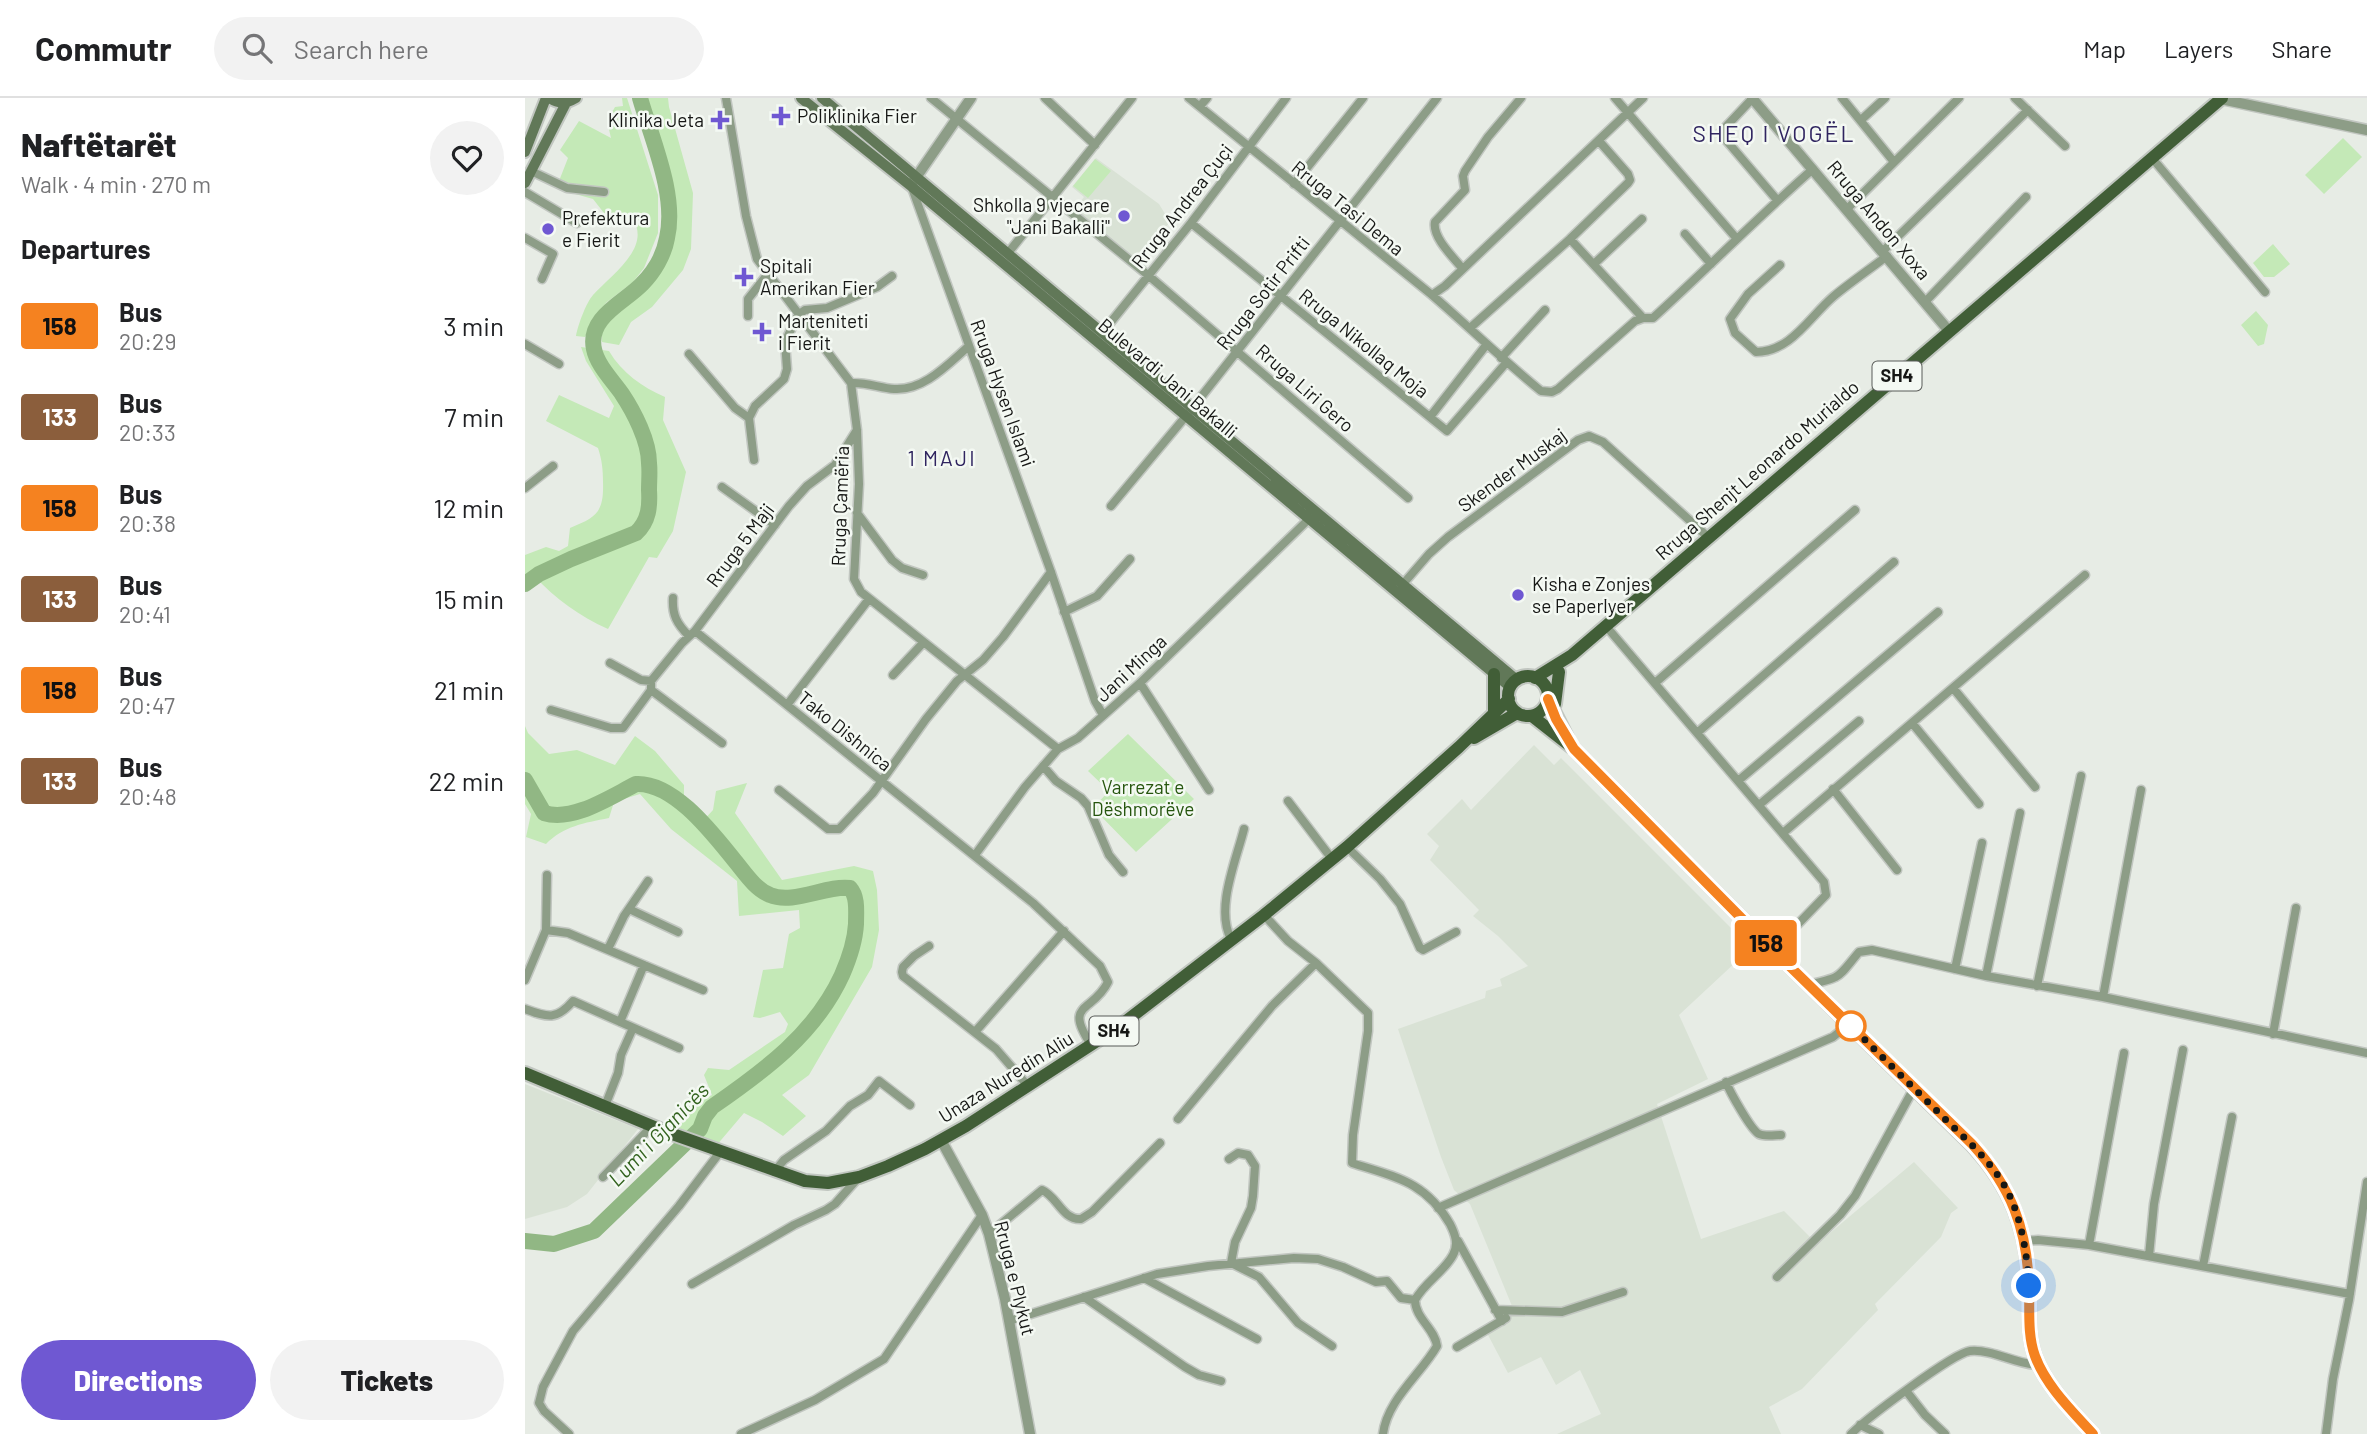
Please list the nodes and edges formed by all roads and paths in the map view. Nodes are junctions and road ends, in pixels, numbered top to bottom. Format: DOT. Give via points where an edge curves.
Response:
graph roads {
  1 [pos="548,98"];
  2 [pos="726,98"];
  3 [pos="801,98"];
  4 [pos="822,98"];
  5 [pos="931,98"];
  6 [pos="971,98"];
  7 [pos="1045,98"];
  8 [pos="1132,98"];
  9 [pos="1189,98"];
  10 [pos="1207,98"];
  11 [pos="1286,98"];
  12 [pos="1363,98"];
  13 [pos="1437,98"];
  14 [pos="1521,98"];
  15 [pos="1615,98"];
  16 [pos="1643,98"];
  17 [pos="1752,98"];
  18 [pos="1842,98"];
  19 [pos="1885,98"];
  20 [pos="1959,98"];
  21 [pos="2015,98"];
  22 [pos="2219,98"];
  23 [pos="571,100"];
  24 [pos="1199,106"];
  25 [pos="2028,110"];
  26 [pos="1628,112"];
  27 [pos="956,120"];
  28 [pos="1861,120"];
  29 [pos="2367,130"];
  30 [pos="1599,141"];
  31 [pos="1095,145"];
  32 [pos="2065,146"];
  33 [pos="1248,147"];
  34 [pos="525,152"];
  35 [pos="2152,158"];
  36 [pos="1894,162"];
  37 [pos="1812,169"];
  38 [pos="531,171"];
  39 [pos="914,181"];
  40 [pos="525,183"];
  41 [pos="1294,184"];
  42 [pos="525,192"];
  43 [pos="604,192"];
  44 [pos="2026,197"];
  45 [pos="1053,198"];
  46 [pos="1777,200"];
  47 [pos="1847,209"];
  48 [pos="1642,219"];
  49 [pos="1339,222"];
  50 [pos="577,223"];
  51 [pos="1191,223"];
  52 [pos="1685,234"];
  53 [pos="525,238"];
  54 [pos="1570,239"];
  55 [pos="1737,239"];
  56 [pos="1007,253"];
  57 [pos="1885,253"];
  58 [pos="1594,264"];
  59 [pos="1711,264"];
  60 [pos="1780,265"];
  61 [pos="1462,268"];
  62 [pos="768,275"];
  63 [pos="892,276"];
  64 [pos="1149,276"];
  65 [pos="542,279"];
  66 [pos="2265,292"];
  67 [pos="1281,295"];
  68 [pos="1432,295"];
  69 [pos="1925,302"];
  70 [pos="1545,310"];
  71 [pos="798,315"];
  72 [pos="748,316"];
  73 [pos="1643,318"];
  74 [pos="1470,328"];
  75 [pos="1949,331"];
  76 [pos="1102,333"];
  77 [pos="525,344"];
  78 [pos="1487,344"];
  79 [pos="969,346"];
  80 [pos="1238,350"];
  81 [pos="689,354"];
  82 [pos="1503,360"];
  83 [pos="559,364"];
  84 [pos="851,383"];
  85 [pos="1189,412"];
  86 [pos="1430,417"];
  87 [pos="749,418"];
  88 [pos="857,430"];
  89 [pos="754,460"];
  90 [pos="553,466"];
  91 [pos="722,487"];
  92 [pos="525,488"];
  93 [pos="1408,498"];
  94 [pos="1111,506"];
  95 [pos="1855,510"];
  96 [pos="857,513"];
  97 [pos="1313,515"];
  98 [pos="775,525"];
  99 [pos="1708,537"];
  100 [pos="1130,559"];
  101 [pos="1895,562"];
  102 [pos="1051,572"];
  103 [pos="923,575"];
  104 [pos="2085,575"];
  105 [pos="1403,584"];
  106 [pos="673,598"];
  107 [pos="869,599"];
  108 [pos="1064,612"];
  109 [pos="1938,612"];
  110 [pos="1605,625"];
  111 [pos="692,634"];
  112 [pos="923,643"];
  113 [pos="1572,655"];
  114 [pos="610,663"];
  115 [pos="1559,672"];
  116 [pos="1494,674"];
  117 [pos="893,675"];
  118 [pos="965,676"];
  119 [pos="1535,678"];
  120 [pos="1140,683"];
  121 [pos="1655,683"];
  122 [pos="651,686"];
  123 [pos="1953,688"];
  124 [pos="1512,689"];
  125 [pos="1548,695"];
  126 [pos="787,705"];
  127 [pos="551,710"];
  128 [pos="1494,712"];
  129 [pos="1517,713"];
  130 [pos="1103,715"];
  131 [pos="1532,716"];
  132 [pos="1556,719"];
  133 [pos="1859,721"];
  134 [pos="1912,723"];
  135 [pos="1697,733"];
  136 [pos="722,743"];
  137 [pos="1459,747"];
  138 [pos="1058,749"];
  139 [pos="1574,749"];
  140 [pos="1043,766"];
  141 [pos="2081,776"];
  142 [pos="1738,781"];
  143 [pos="881,782"];
  144 [pos="2035,787"];
  145 [pos="1833,789"];
  146 [pos="779,790"];
  147 [pos="1209,790"];
  148 [pos="2141,790"];
  149 [pos="1289,801"];
  150 [pos="1979,804"];
  151 [pos="1759,805"];
  152 [pos="2020,813"];
  153 [pos="1244,829"];
  154 [pos="1783,833"];
  155 [pos="1982,843"];
  156 [pos="1347,847"];
  157 [pos="975,855"];
  158 [pos="1332,859"];
  159 [pos="1897,870"];
  160 [pos="1123,872"];
  161 [pos="547,875"];
  162 [pos="648,881"];
  163 [pos="2296,908"];
  164 [pos="629,909"];
  165 [pos="1265,915"];
  166 [pos="545,930"];
  167 [pos="1064,931"];
  168 [pos="678,932"];
  169 [pos="1456,932"];
  170 [pos="1231,939"];
  171 [pos="929,946"];
  172 [pos="608,949"];
  173 [pos="1773,950"];
  174 [pos="1316,963"];
  175 [pos="645,965"];
  176 [pos="1955,969"];
  177 [pos="1986,976"];
  178 [pos="525,981"];
  179 [pos="1808,985"];
  180 [pos="2037,986"];
  181 [pos="703,990"];
  182 [pos="2103,997"];
  183 [pos="525,1009"];
  184 [pos="620,1022"];
  185 [pos="1849,1024"];
  186 [pos="633,1028"];
  187 [pos="975,1032"];
  188 [pos="2273,1034"];
  189 [pos="1092,1045"];
  190 [pos="679,1048"];
  191 [pos="2183,1050"];
  192 [pos="2124,1053"];
  193 [pos="2367,1053"];
  194 [pos="525,1073"];
  195 [pos="1726,1082"];
  196 [pos="1028,1086"];
  197 [pos="1914,1088"];
  198 [pos="910,1105"];
  199 [pos="605,1106"];
  200 [pos="2232,1117"];
  201 [pos="1178,1119"];
  202 [pos="658,1128"];
  203 [pos="1781,1135"];
  204 [pos="941,1140"];
  205 [pos="1160,1143"];
  206 [pos="716,1151"];
  207 [pos="1229,1159"];
  208 [pos="774,1172"];
  209 [pos="603,1177"];
  210 [pos="859,1177"];
  211 [pos="2367,1182"];
  212 [pos="1438,1208"];
  213 [pos="982,1216"];
  214 [pos="989,1234"];
  215 [pos="1456,1239"];
  216 [pos="2024,1241"];
  217 [pos="2089,1245"];
  218 [pos="2149,1256"];
  219 [pos="1231,1264"];
  220 [pos="2203,1266"];
  221 [pos="1777,1277"];
  222 [pos="1144,1278"];
  223 [pos="692,1284"];
  224 [pos="1623,1292"];
  225 [pos="2350,1294"];
  226 [pos="1084,1297"];
  227 [pos="1416,1300"];
  228 [pos="1495,1310"];
  229 [pos="1519,1311"];
  230 [pos="1009,1321"];
  231 [pos="1501,1321"];
  232 [pos="1257,1339"];
  233 [pos="1332,1346"];
  234 [pos="1457,1347"];
  235 [pos="2038,1365"];
  236 [pos="1221,1381"];
  237 [pos="1907,1392"];
  238 [pos="1860,1425"];
  239 [pos="569,1434"];
  240 [pos="741,1434"];
  241 [pos="1030,1434"];
  242 [pos="1383,1434"];
  243 [pos="1851,1434"];
  244 [pos="1879,1434"];
  245 [pos="1945,1434"];
  246 [pos="2093,1434"];
  247 [pos="2326,1434"];
  1 -- 23 [label="main road"];
  1 -- 34 [label="main road"];
  2 -- 62 [label="street, Rruga Çamëria" via="752,246"];
  3 -- 39 [label="main road, Bulevardi Jani Bakalli"];
  4 -- 39 [label="main road, Bulevardi Jani Bakalli"];
  5 -- 27 [label="street"];
  6 -- 27 [label="street"];
  7 -- 31 [label="street"];
  8 -- 31 [label="street"];
  9 -- 24 [label="street, Rruga Tasi Dema"];
  10 -- 24 [label="street"];
  11 -- 33 [label="street, Rruga Andrea Çuçi"];
  12 -- 41 [label="street"];
  13 -- 49 [label="street, Rruga Sotir Prifti"];
  14 -- 61 [label="street" via="1465,171 1465,190 1435,222 1437,235"];
  15 -- 26 [label="street"];
  16 -- 26 [label="street"];
  17 -- 37 [label="street, Rruga Andon Xoxa"];
  17 -- 46 [label="street" via="1720,132"];
  18 -- 28 [label="street"];
  19 -- 28 [label="street"];
  20 -- 36 [label="street"];
  21 -- 25 [label="street"];
  22 -- 29 [label="street"];
  22 -- 35 [label="main road, Rruga Shenjt Leonardo Murialdo / SH4"];
  23 -- 38 [label="main road"];
  24 -- 33 [label="street, Rruga Tasi Dema"];
  25 -- 32 [label="street"];
  25 -- 57 [label="street"];
  26 -- 30 [label="street"];
  26 -- 55 [label="street"];
  27 -- 39 [label="street"];
  27 -- 45 [label="street"];
  28 -- 36 [label="street"];
  30 -- 54 [label="street" via="1630,180"];
  30 -- 61 [label="street"];
  31 -- 45 [label="street"];
  33 -- 41 [label="street, Rruga Tasi Dema"];
  33 -- 51 [label="street, Rruga Andrea Çuçi"];
  35 -- 66 [label="street"];
  35 -- 75 [label="main road, Rruga Shenjt Leonardo Murialdo / SH4"];
  36 -- 47 [label="street"];
  37 -- 46 [label="street"];
  37 -- 47 [label="street, Rruga Andon Xoxa"];
  38 -- 40 [label="main road"];
  38 -- 43 [label="street" via="567,188"];
  39 -- 56 [label="main road, Bulevardi Jani Bakalli"];
  39 -- 79 [label="street, Rruga Hysen Islami"];
  39 -- 85 [label="main road, Bulevardi Jani Bakalli"];
  41 -- 49 [label="street, Rruga Tasi Dema"];
  42 -- 50 [label="street"];
  44 -- 69 [label="street, Rruga Andon Xoxa"];
  45 -- 56 [label="street"];
  45 -- 64 [label="street, Rruga Liri Gero"];
  46 -- 55 [label="street"];
  47 -- 57 [label="street, Rruga Andon Xoxa"];
  48 -- 58 [label="street"];
  49 -- 67 [label="street, Rruga Sotir Prifti"];
  49 -- 68 [label="street, Rruga Tasi Dema"];
  51 -- 64 [label="street, Rruga Andrea Çuçi"];
  51 -- 67 [label="street, Rruga Nikollaq Moja"];
  52 -- 59 [label="street"];
  53 -- 65 [label="street" via="553,254"];
  54 -- 58 [label="street"];
  54 -- 74 [label="street"];
  55 -- 59 [label="street"];
  56 -- 76 [label="main road, Bulevardi Jani Bakalli"];
  57 -- 60 [label="street" via="1787,342 1756,352 1735,334 1730,319 1748,294"];
  57 -- 69 [label="street, Rruga Andon Xoxa"];
  58 -- 73 [label="street"];
  59 -- 73 [label="street" via="1653,318"];
  61 -- 68 [label="street"];
  62 -- 71 [label="street, Rruga Çamëria"];
  62 -- 72 [label="street" via="748,299"];
  63 -- 71 [label="street" via="877,288"];
  64 -- 76 [label="street, Rruga Andrea Çuçi"];
  64 -- 80 [label="street, Rruga Liri Gero"];
  67 -- 80 [label="street, Rruga Sotir Prifti"];
  67 -- 86 [label="street, Rruga Nikollaq Moja"];
  68 -- 74 [label="street, Rruga Tasi Dema"];
  69 -- 75 [label="street, Rruga Andon Xoxa"];
  70 -- 82 [label="street"];
  71 -- 84 [label="street, Rruga Çamëria"];
  71 -- 87 [label="street" via="785,342 785,379 755,406"];
  73 -- 82 [label="street, Rruga Tasi Dema" via="1552,392 1541,391"];
  74 -- 78 [label="street, Rruga Tasi Dema"];
  75 -- 99 [label="main road, Rruga Shenjt Leonardo Murialdo / SH4"];
  76 -- 85 [label="main road, Bulevardi Jani Bakalli"];
  77 -- 83 [label="street"];
  78 -- 82 [label="street, Rruga Tasi Dema"];
  78 -- 86 [label="street"];
  79 -- 84 [label="street" via="934,376 913,387"];
  79 -- 102 [label="street, Rruga Hysen Islami"];
  80 -- 85 [label="street, Rruga Sotir Prifti"];
  80 -- 93 [label="street, Rruga Liri Gero"];
  81 -- 87 [label="street"];
  82 -- 86 [label="street, Rruga Nikollaq Moja" via="1447,431"];
  84 -- 88 [label="street, Rruga Çamëria"];
  85 -- 94 [label="street, Rruga Sotir Prifti"];
  85 -- 97 [label="main road, Bulevardi Jani Bakalli"];
  87 -- 89 [label="street"];
  88 -- 96 [label="street, Rruga Çamëria"];
  88 -- 98 [label="street, Rruga 5 Maji" via="835,465 803,491"];
  90 -- 92 [label="street"];
  91 -- 98 [label="street"];
  95 -- 121 [label="street"];
  96 -- 103 [label="street" via="892,561"];
  96 -- 107 [label="street, Rruga Çamëria" via="854,579"];
  97 -- 105 [label="main road, Bulevardi Jani Bakalli"];
  97 -- 116 [label="main road, Bulevardi Jani Bakalli"];
  97 -- 120 [label="street, Jani Minga"];
  98 -- 111 [label="street, Rruga 5 Maji"];
  99 -- 105 [label="street, Skender Muskaj" via="1598,439 1583,437 1448,537"];
  99 -- 110 [label="main road, Rruga Shenjt Leonardo Murialdo / SH4"];
  100 -- 108 [label="street" via="1097,596"];
  101 -- 135 [label="street"];
  102 -- 108 [label="street, Rruga Hysen Islami"];
  102 -- 118 [label="street" via="1003,637"];
  104 -- 123 [label="street"];
  105 -- 124 [label="main road, Bulevardi Jani Bakalli"];
  106 -- 111 [label="street" via="677,623"];
  107 -- 112 [label="street, Rruga Çamëria"];
  107 -- 126 [label="street"];
  108 -- 130 [label="street, Rruga Hysen Islami"];
  109 -- 142 [label="street"];
  110 -- 113 [label="main road, Rruga Shenjt Leonardo Murialdo / SH4"];
  110 -- 121 [label="street"];
  111 -- 122 [label="street, Rruga 5 Maji"];
  111 -- 126 [label="street, Tako Dishnica"];
  112 -- 117 [label="street"];
  112 -- 118 [label="street, Rruga Çamëria"];
  113 -- 115 [label="main road, Rruga Shenjt Leonardo Murialdo / SH4"];
  113 -- 119 [label="main road, Rruga Shenjt Leonardo Murialdo / SH4"];
  114 -- 122 [label="street"];
  115 -- 125 [label="main road, Rruga Shenjt Leonardo Murialdo / SH4"];
  115 -- 132 [label="main road"];
  116 -- 124 [label="main road, Bulevardi Jani Bakalli"];
  116 -- 128 [label="main road"];
  118 -- 138 [label="street, Rruga Çamëria"];
  118 -- 143 [label="street" via="926,719"];
  119 -- 124 [label="main road, SH4" via="1524,677"];
  119 -- 125 [label="main road"];
  120 -- 130 [label="street, Jani Minga"];
  120 -- 147 [label="street"];
  121 -- 135 [label="street"];
  122 -- 127 [label="street, Rruga 5 Maji" via="621,729"];
  122 -- 136 [label="street"];
  123 -- 134 [label="street"];
  123 -- 144 [label="street"];
  124 -- 128 [label="main road, Unaza Nuredin Aliu / SH4"];
  124 -- 129 [label="main road"];
  125 -- 131 [label="main road, SH4" via="1543,710"];
  125 -- 132 [label="main road"];
  126 -- 143 [label="street, Tako Dishnica"];
  128 -- 137 [label="main road, Unaza Nuredin Aliu / SH4"];
  129 -- 131 [label="main road"];
  129 -- 137 [label="main road, Unaza Nuredin Aliu / SH4"];
  130 -- 138 [label="street, Jani Minga"];
  131 -- 139 [label="main road"];
  132 -- 139 [label="main road"];
  133 -- 151 [label="street"];
  134 -- 145 [label="street"];
  134 -- 150 [label="street"];
  135 -- 142 [label="street"];
  137 -- 156 [label="main road, Unaza Nuredin Aliu / SH4"];
  138 -- 140 [label="street, Jani Minga"];
  139 -- 173 [label="main road"];
  140 -- 157 [label="street, Jani Minga"];
  140 -- 160 [label="street" via="1088,806 1109,855"];
  141 -- 180 [label="street"];
  142 -- 151 [label="street"];
  143 -- 146 [label="street" via="849,820 832,831"];
  143 -- 157 [label="street, Tako Dishnica"];
  145 -- 154 [label="street"];
  145 -- 159 [label="street"];
  148 -- 182 [label="street"];
  149 -- 158 [label="street"];
  151 -- 154 [label="street"];
  152 -- 177 [label="street"];
  153 -- 170 [label="street" via="1225,906"];
  154 -- 173 [label="street" via="1827,890"];
  155 -- 176 [label="street"];
  156 -- 158 [label="main road, Unaza Nuredin Aliu / SH4"];
  156 -- 169 [label="street" via="1392,892 1420,948"];
  157 -- 167 [label="street, Tako Dishnica"];
  158 -- 165 [label="main road, Unaza Nuredin Aliu / SH4"];
  161 -- 166 [label="street"];
  162 -- 164 [label="street"];
  163 -- 188 [label="street"];
  164 -- 168 [label="street"];
  164 -- 172 [label="street"];
  165 -- 170 [label="main road, Unaza Nuredin Aliu / SH4"];
  165 -- 174 [label="street"];
  166 -- 172 [label="street" via="568,933"];
  166 -- 178 [label="street"];
  167 -- 187 [label="street"];
  167 -- 189 [label="street, Tako Dishnica" via="1107,978 1105,988 1079,1016"];
  170 -- 189 [label="main road, Unaza Nuredin Aliu / SH4"];
  171 -- 187 [label="street" via="906,963 904,976"];
  172 -- 175 [label="street"];
  173 -- 179 [label="main road"];
  174 -- 201 [label="street" via="1272,1006"];
  174 -- 212 [label="street" via="1368,1013 1352,1163 1414,1185"];
  175 -- 181 [label="street"];
  175 -- 184 [label="street"];
  176 -- 177 [label="street"];
  176 -- 179 [label="street" via="1865,950 1839,976"];
  177 -- 180 [label="street"];
  179 -- 185 [label="main road"];
  180 -- 182 [label="street"];
  182 -- 188 [label="street"];
  183 -- 184 [label="street" via="555,1016 573,1002"];
  184 -- 186 [label="street"];
  185 -- 195 [label="street" via="1833,1037"];
  185 -- 197 [label="main road"];
  186 -- 190 [label="street"];
  186 -- 199 [label="street"];
  187 -- 196 [label="street"];
  188 -- 193 [label="street"];
  189 -- 196 [label="main road, Unaza Nuredin Aliu / SH4"];
  191 -- 218 [label="street"];
  192 -- 217 [label="street"];
  194 -- 199 [label="main road, Unaza Nuredin Aliu / SH4"];
  195 -- 203 [label="street" via="1756,1133"];
  195 -- 212 [label="street"];
  196 -- 204 [label="main road, Unaza Nuredin Aliu / SH4"];
  197 -- 216 [label="main road" via="1997,1174 2011,1199"];
  197 -- 221 [label="street" via="1855,1196"];
  198 -- 208 [label="street" via="879,1081"];
  199 -- 202 [label="main road, Unaza Nuredin Aliu / SH4"];
  200 -- 220 [label="street"];
  202 -- 206 [label="main road, Unaza Nuredin Aliu / SH4"];
  202 -- 209 [label="street"];
  204 -- 210 [label="main road, Unaza Nuredin Aliu / SH4"];
  204 -- 213 [label="street, Rruga e Plykut"];
  205 -- 214 [label="street" via="1081,1219 1069,1217 1042,1190"];
  206 -- 208 [label="main road, Unaza Nuredin Aliu / SH4"];
  206 -- 239 [label="street" via="679,1206 566,1341 539,1402"];
  207 -- 219 [label="street" via="1238,1153 1248,1155 1255,1166 1251,1208 1235,1241"];
  208 -- 210 [label="main road, Unaza Nuredin Aliu / SH4" via="817,1183"];
  210 -- 223 [label="street" via="835,1204"];
  211 -- 225 [label="street"];
  212 -- 215 [label="street"];
  213 -- 214 [label="street, Rruga e Plykut"];
  213 -- 240 [label="street" via="884,1359 815,1400"];
  214 -- 230 [label="street, Rruga e Plykut"];
  215 -- 227 [label="street" via="1453,1256"];
  215 -- 228 [label="street"];
  216 -- 217 [label="street"];
  216 -- 235 [label="main road" via="2030,1335"];
  217 -- 218 [label="street"];
  218 -- 220 [label="street"];
  219 -- 222 [label="street"];
  219 -- 227 [label="street" via="1318,1259 1376,1282 1387,1281 1401,1298"];
  219 -- 233 [label="street" via="1259,1277 1298,1323"];
  220 -- 225 [label="street"];
  222 -- 226 [label="street"];
  222 -- 232 [label="street"];
  224 -- 229 [label="street" via="1562,1312"];
  225 -- 247 [label="street"];
  226 -- 230 [label="street"];
  226 -- 236 [label="street" via="1185,1367"];
  227 -- 242 [label="street" via="1437,1346 1393,1409"];
  228 -- 229 [label="street"];
  228 -- 231 [label="street"];
  229 -- 231 [label="street"];
  230 -- 241 [label="street, Rruga e Plykut"];
  231 -- 234 [label="street"];
  235 -- 237 [label="street" via="1966,1352"];
  235 -- 246 [label="main road"];
  237 -- 238 [label="street"];
  237 -- 245 [label="street"];
  238 -- 243 [label="street"];
  238 -- 244 [label="street"];
}
